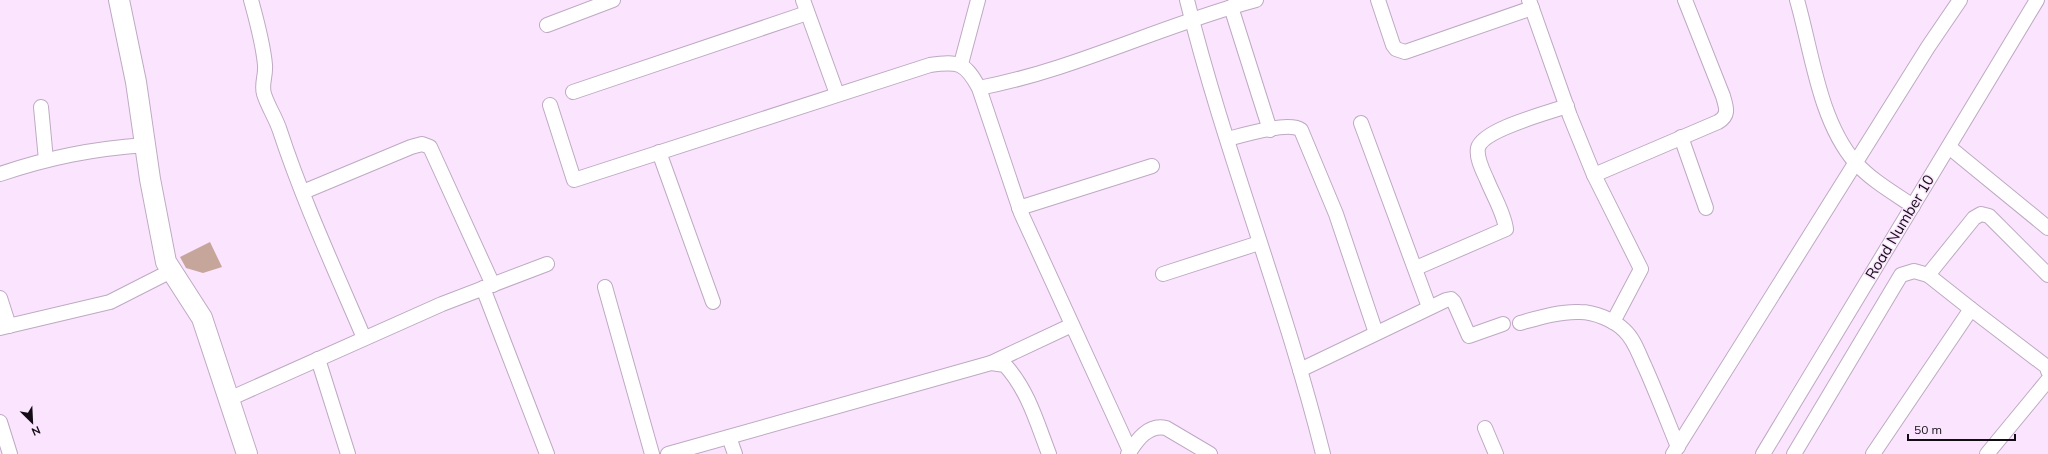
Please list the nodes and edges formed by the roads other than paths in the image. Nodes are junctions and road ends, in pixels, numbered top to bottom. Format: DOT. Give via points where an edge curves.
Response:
graph roads {
  1 [pos="119,0"];
  2 [pos="251,0"];
  3 [pos="613,0"];
  4 [pos="978,0"];
  5 [pos="1187,0"];
  6 [pos="1256,0"];
  7 [pos="1378,0"];
  8 [pos="1685,0"];
  9 [pos="1797,0"];
  10 [pos="1960,0"];
  11 [pos="2037,0"];
  12 [pos="1530,4"];
  13 [pos="805,7"];
  14 [pos="1230,7"];
  15 [pos="1192,20"];
  16 [pos="547,25"];
  17 [pos="961,64"];
  18 [pos="979,88"];
  19 [pos="573,92"];
  20 [pos="837,94"];
  21 [pos="550,105"];
  22 [pos="1567,106"];
  23 [pos="41,108"];
  24 [pos="1361,123"];
  25 [pos="1270,130"];
  26 [pos="1681,137"];
  27 [pos="1228,139"];
  28 [pos="145,145"];
  29 [pos="1949,147"];
  30 [pos="659,152"];
  31 [pos="46,160"];
  32 [pos="1856,163"];
  33 [pos="1152,166"];
  34 [pos="0,174"];
  35 [pos="1594,175"];
  36 [pos="303,192"];
  37 [pos="1913,206"];
  38 [pos="1019,208"];
  39 [pos="1706,208"];
  40 [pos="2048,228"];
  41 [pos="1260,243"];
  42 [pos="547,264"];
  43 [pos="1416,268"];
  44 [pos="173,270"];
  45 [pos="1163,274"];
  46 [pos="1928,275"];
  47 [pos="2048,275"];
  48 [pos="488,287"];
  49 [pos="605,287"];
  50 [pos="0,298"];
  51 [pos="712,302"];
  52 [pos="1429,307"];
  53 [pos="1971,309"];
  54 [pos="1613,322"];
  55 [pos="1520,323"];
  56 [pos="1503,324"];
  57 [pos="1072,325"];
  58 [pos="4,327"];
  59 [pos="1376,333"];
  60 [pos="364,338"];
  61 [pos="318,359"];
  62 [pos="991,363"];
  63 [pos="1300,370"];
  64 [pos="2048,371"];
  65 [pos="2048,380"];
  66 [pos="229,399"];
  67 [pos="0,422"];
  68 [pos="1485,428"];
  69 [pos="729,437"];
  70 [pos="1675,450"];
  71 [pos="1129,452"];
  72 [pos="10,454"];
  73 [pos="247,454"];
  74 [pos="348,454"];
  75 [pos="546,454"];
  76 [pos="652,454"];
  77 [pos="668,454"];
  78 [pos="735,454"];
  79 [pos="1049,454"];
  80 [pos="1210,454"];
  81 [pos="1324,454"];
  82 [pos="1496,454"];
  83 [pos="1763,454"];
  84 [pos="1794,454"];
  85 [pos="1873,454"];
  86 [pos="1987,454"];
  1 -- 28 [label="street" via="136,82"];
  2 -- 36 [label="street" via="265,59 266,76 262,83 264,94"];
  3 -- 16 [label="street"];
  4 -- 17 [label="street"];
  5 -- 15 [label="street"];
  6 -- 14 [label="street"];
  7 -- 12 [label="street" via="1392,44 1396,49 1405,52"];
  8 -- 26 [label="street" via="1727,111 1718,122"];
  9 -- 32 [label="street" via="1832,124"];
  10 -- 32 [label="street"];
  11 -- 29 [label="street, Road Number 10"];
  12 -- 22 [label="street"];
  13 -- 19 [label="street"];
  13 -- 20 [label="street"];
  14 -- 15 [label="street"];
  14 -- 25 [label="street"];
  15 -- 18 [label="street" via="1039,74"];
  15 -- 27 [label="street"];
  17 -- 18 [label="street" via="971,73"];
  17 -- 20 [label="street" via="948,62 930,65"];
  18 -- 38 [label="street"];
  20 -- 30 [label="street"];
  21 -- 30 [label="street" via="574,180"];
  22 -- 35 [label="street"];
  22 -- 43 [label="street" via="1506,127 1481,141 1478,149 1481,166 1506,228"];
  23 -- 31 [label="street"];
  24 -- 43 [label="street"];
  25 -- 27 [label="street"];
  25 -- 59 [label="street" via="1298,127 1304,135 1336,214"];
  26 -- 35 [label="street"];
  26 -- 39 [label="street"];
  27 -- 41 [label="street"];
  28 -- 31 [label="street" via="92,149"];
  28 -- 44 [label="street" via="166,262"];
  29 -- 37 [label="street, Road Number 10"];
  29 -- 40 [label="street"];
  30 -- 51 [label="street"];
  31 -- 34 [label="street"];
  32 -- 37 [label="street" via="1875,182"];
  32 -- 70 [label="street"];
  33 -- 38 [label="street"];
  35 -- 54 [label="street" via="1641,269"];
  36 -- 48 [label="street" via="411,147 422,144 430,147"];
  36 -- 60 [label="street"];
  37 -- 83 [label="street, Road Number 10"];
  38 -- 57 [label="street"];
  41 -- 45 [label="street"];
  41 -- 63 [label="street"];
  42 -- 48 [label="street"];
  43 -- 52 [label="street"];
  44 -- 58 [label="street" via="110,302"];
  44 -- 66 [label="street" via="202,318"];
  46 -- 47 [label="street" via="1974,218 1981,214 1989,216"];
  46 -- 53 [label="street"];
  46 -- 84 [label="street" via="1914,271 1902,275"];
  48 -- 60 [label="street"];
  48 -- 75 [label="street"];
  49 -- 76 [label="street"];
  50 -- 58 [label="street"];
  52 -- 56 [label="street" via="1451,299 1469,336"];
  52 -- 59 [label="street"];
  53 -- 64 [label="street" via="2047,367"];
  53 -- 85 [label="street"];
  54 -- 55 [label="street" via="1597,315 1580,312 1541,317"];
  54 -- 70 [label="street" via="1634,342 1660,402"];
  57 -- 62 [label="street"];
  57 -- 71 [label="street"];
  59 -- 63 [label="street"];
  60 -- 61 [label="street"];
  61 -- 66 [label="street"];
  61 -- 74 [label="street"];
  62 -- 69 [label="street"];
  62 -- 79 [label="street" via="1005,365 1024,390"];
  63 -- 81 [label="street"];
  65 -- 86 [label="street"];
  66 -- 73 [label="street"];
  67 -- 72 [label="street"];
  68 -- 82 [label="street"];
  69 -- 77 [label="street"];
  69 -- 78 [label="street"];
  71 -- 80 [label="street" via="1146,432 1159,426"];
}
